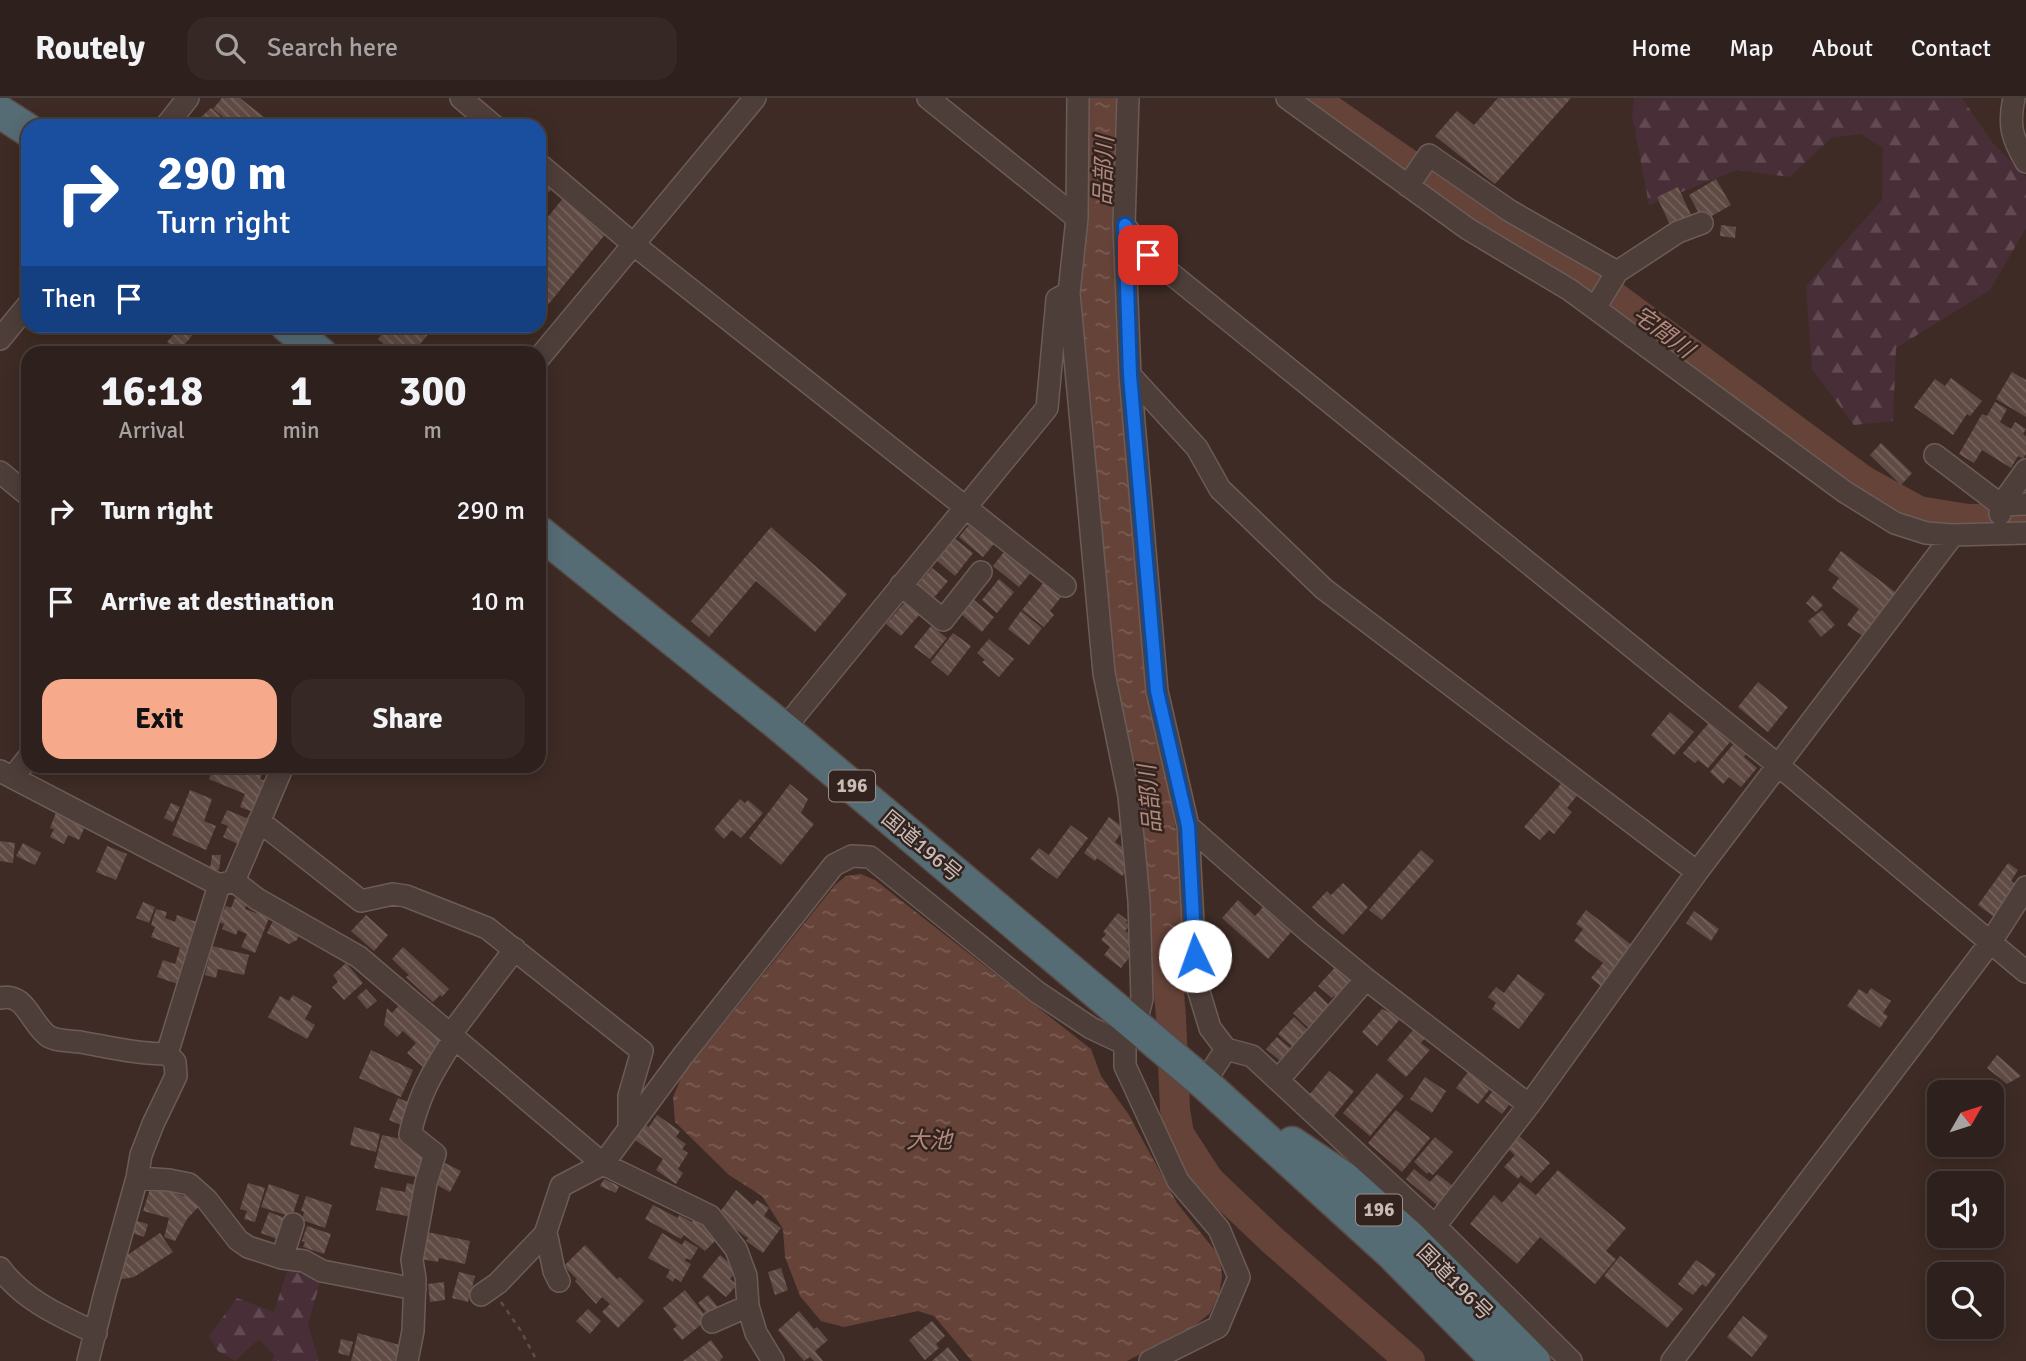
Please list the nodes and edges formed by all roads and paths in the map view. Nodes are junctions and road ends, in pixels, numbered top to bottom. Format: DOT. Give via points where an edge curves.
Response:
graph roads {
  1 [pos="188,98"];
  2 [pos="461,98"];
  3 [pos="755,98"];
  4 [pos="928,98"];
  5 [pos="1078,98"];
  6 [pos="1128,98"];
  7 [pos="1287,98"];
  8 [pos="2014,98"];
  9 [pos="0,111"];
  10 [pos="172,119"];
  11 [pos="486,119"];
  12 [pos="21,125"];
  13 [pos="2026,162"];
  14 [pos="546,170"];
  15 [pos="1408,186"];
  16 [pos="1077,218"];
  17 [pos="1702,223"];
  18 [pos="1125,225"];
  19 [pos="633,244"];
  20 [pos="1617,273"];
  21 [pos="1069,293"];
  22 [pos="1595,308"];
  23 [pos="21,314"];
  24 [pos="296,333"];
  25 [pos="0,339"];
  26 [pos="311,346"];
  27 [pos="546,350"];
  28 [pos="1130,375"];
  29 [pos="1935,456"];
  30 [pos="2026,470"];
  31 [pos="0,472"];
  32 [pos="21,489"];
  33 [pos="2026,504"];
  34 [pos="964,508"];
  35 [pos="1999,519"];
  36 [pos="2026,533"];
  37 [pos="1953,535"];
  38 [pos="546,538"];
  39 [pos="981,572"];
  40 [pos="901,585"];
  41 [pos="1065,586"];
  42 [pos="784,729"];
  43 [pos="21,763"];
  44 [pos="1779,766"];
  45 [pos="280,773"];
  46 [pos="6,774"];
  47 [pos="260,821"];
  48 [pos="1188,826"];
  49 [pos="1697,872"];
  50 [pos="227,883"];
  51 [pos="2026,887"];
  52 [pos="1990,943"];
  53 [pos="515,949"];
  54 [pos="2026,972"];
  55 [pos="1366,979"];
  56 [pos="0,998"];
  57 [pos="1130,1035"];
  58 [pos="452,1037"];
  59 [pos="1226,1049"];
  60 [pos="167,1054"];
  61 [pos="1200,1079"];
  62 [pos="1278,1080"];
  63 [pos="1529,1105"];
  64 [pos="629,1129"];
  65 [pos="603,1164"];
  66 [pos="138,1178"];
  67 [pos="293,1224"];
  68 [pos="1435,1226"];
  69 [pos="546,1232"];
  70 [pos="282,1258"];
  71 [pos="0,1268"];
  72 [pos="559,1281"];
  73 [pos="415,1289"];
  74 [pos="486,1291"];
  75 [pos="747,1306"];
  76 [pos="712,1322"];
  77 [pos="96,1334"];
  78 [pos="88,1361"];
  79 [pos="407,1361"];
  80 [pos="537,1361"];
  81 [pos="773,1361"];
  82 [pos="1150,1361"];
  83 [pos="1499,1361"];
  84 [pos="1534,1361"];
  85 [pos="1571,1361"];
  86 [pos="1672,1361"];
  1 -- 10 [label="street"];
  2 -- 11 [label="street"];
  3 -- 19 [label="street"];
  4 -- 16 [label="street"];
  5 -- 16 [label="street"];
  6 -- 18 [label="street"];
  7 -- 15 [label="street"];
  8 -- 13 [label="street" via="2010,116 2015,144"];
  9 -- 12 [label="highway"];
  14 -- 19 [label="street"];
  15 -- 20 [label="street" via="1429,155 1510,211"];
  15 -- 22 [label="street"];
  16 -- 21 [label="street"];
  17 -- 20 [label="street" via="1678,232"];
  18 -- 28 [label="street"];
  18 -- 44 [label="street" via="1148,255"];
  19 -- 27 [label="street"];
  19 -- 34 [label="street"];
  20 -- 22 [label="street"];
  21 -- 34 [label="street" via="1057,299 1047,408"];
  21 -- 57 [label="street" via="1104,673 1129,796 1139,901 1142,999"];
  22 -- 37 [label="street" via="1845,492 1895,523 1926,533"];
  23 -- 25 [label="street"];
  24 -- 26 [label="highway"];
  28 -- 48 [label="street" via="1157,691"];
  28 -- 49 [label="street" via="1197,448 1220,489 1324,589"];
  29 -- 35 [label="street"];
  30 -- 35 [label="street"];
  31 -- 32 [label="street"];
  33 -- 35 [label="street"];
  34 -- 40 [label="street"];
  34 -- 41 [label="street"];
  35 -- 36 [label="street"];
  35 -- 37 [label="street"];
  37 -- 44 [label="street"];
  38 -- 42 [label="highway, 国道196号 / 196"];
  39 -- 40 [label="street" via="943,620"];
  40 -- 42 [label="street"];
  42 -- 57 [label="highway, 国道196号 / 196"];
  43 -- 46 [label="street"];
  44 -- 49 [label="street"];
  44 -- 52 [label="street"];
  45 -- 47 [label="street"];
  46 -- 50 [label="street"];
  47 -- 50 [label="street"];
  47 -- 53 [label="street" via="361,901 406,896 487,929"];
  48 -- 55 [label="street"];
  48 -- 59 [label="street" via="1196,982 1210,1028"];
  49 -- 63 [label="street"];
  50 -- 58 [label="street" via="359,957"];
  50 -- 60 [label="street"];
  51 -- 52 [label="street"];
  52 -- 54 [label="street"];
  52 -- 86 [label="street"];
  53 -- 58 [label="street"];
  53 -- 64 [label="street" via="642,1051 629,1096"];
  55 -- 62 [label="street"];
  55 -- 63 [label="street"];
  56 -- 60 [label="street" via="15,998 23,1004 50,1038"];
  57 -- 61 [label="highway, 国道196号 / 196" via="1161,1046"];
  57 -- 64 [label="street" via="1091,1028 1037,992 870,857 852,856 834,865"];
  57 -- 82 [label="street" via="1125,1066 1178,1181 1219,1229 1239,1277 1218,1327"];
  58 -- 65 [label="street"];
  58 -- 73 [label="street" via="416,1108 410,1134 435,1154 412,1260"];
  59 -- 61 [label="street"];
  59 -- 62 [label="street" via="1252,1056"];
  60 -- 66 [label="street" via="175,1062 176,1076 141,1155"];
  61 -- 83 [label="highway, 国道196号 / 196" via="1391,1253"];
  61 -- 84 [label="highway, 国道196号 / 196" via="1344,1178"];
  62 -- 68 [label="street"];
  63 -- 68 [label="street"];
  64 -- 65 [label="street"];
  65 -- 69 [label="street" via="561,1186"];
  65 -- 75 [label="street" via="710,1216 736,1249 746,1276"];
  66 -- 70 [label="street" via="188,1184 238,1241"];
  66 -- 77 [label="street"];
  67 -- 70 [label="street"];
  68 -- 85 [label="street"];
  69 -- 72 [label="street"];
  69 -- 74 [label="street"];
  70 -- 73 [label="street" via="304,1261 322,1271"];
  71 -- 77 [label="street" via="41,1305"];
  73 -- 79 [label="street"];
  74 -- 80 [label="path" via="521,1331"];
  75 -- 76 [label="street"];
  75 -- 81 [label="street"];
  77 -- 78 [label="street"];
}
